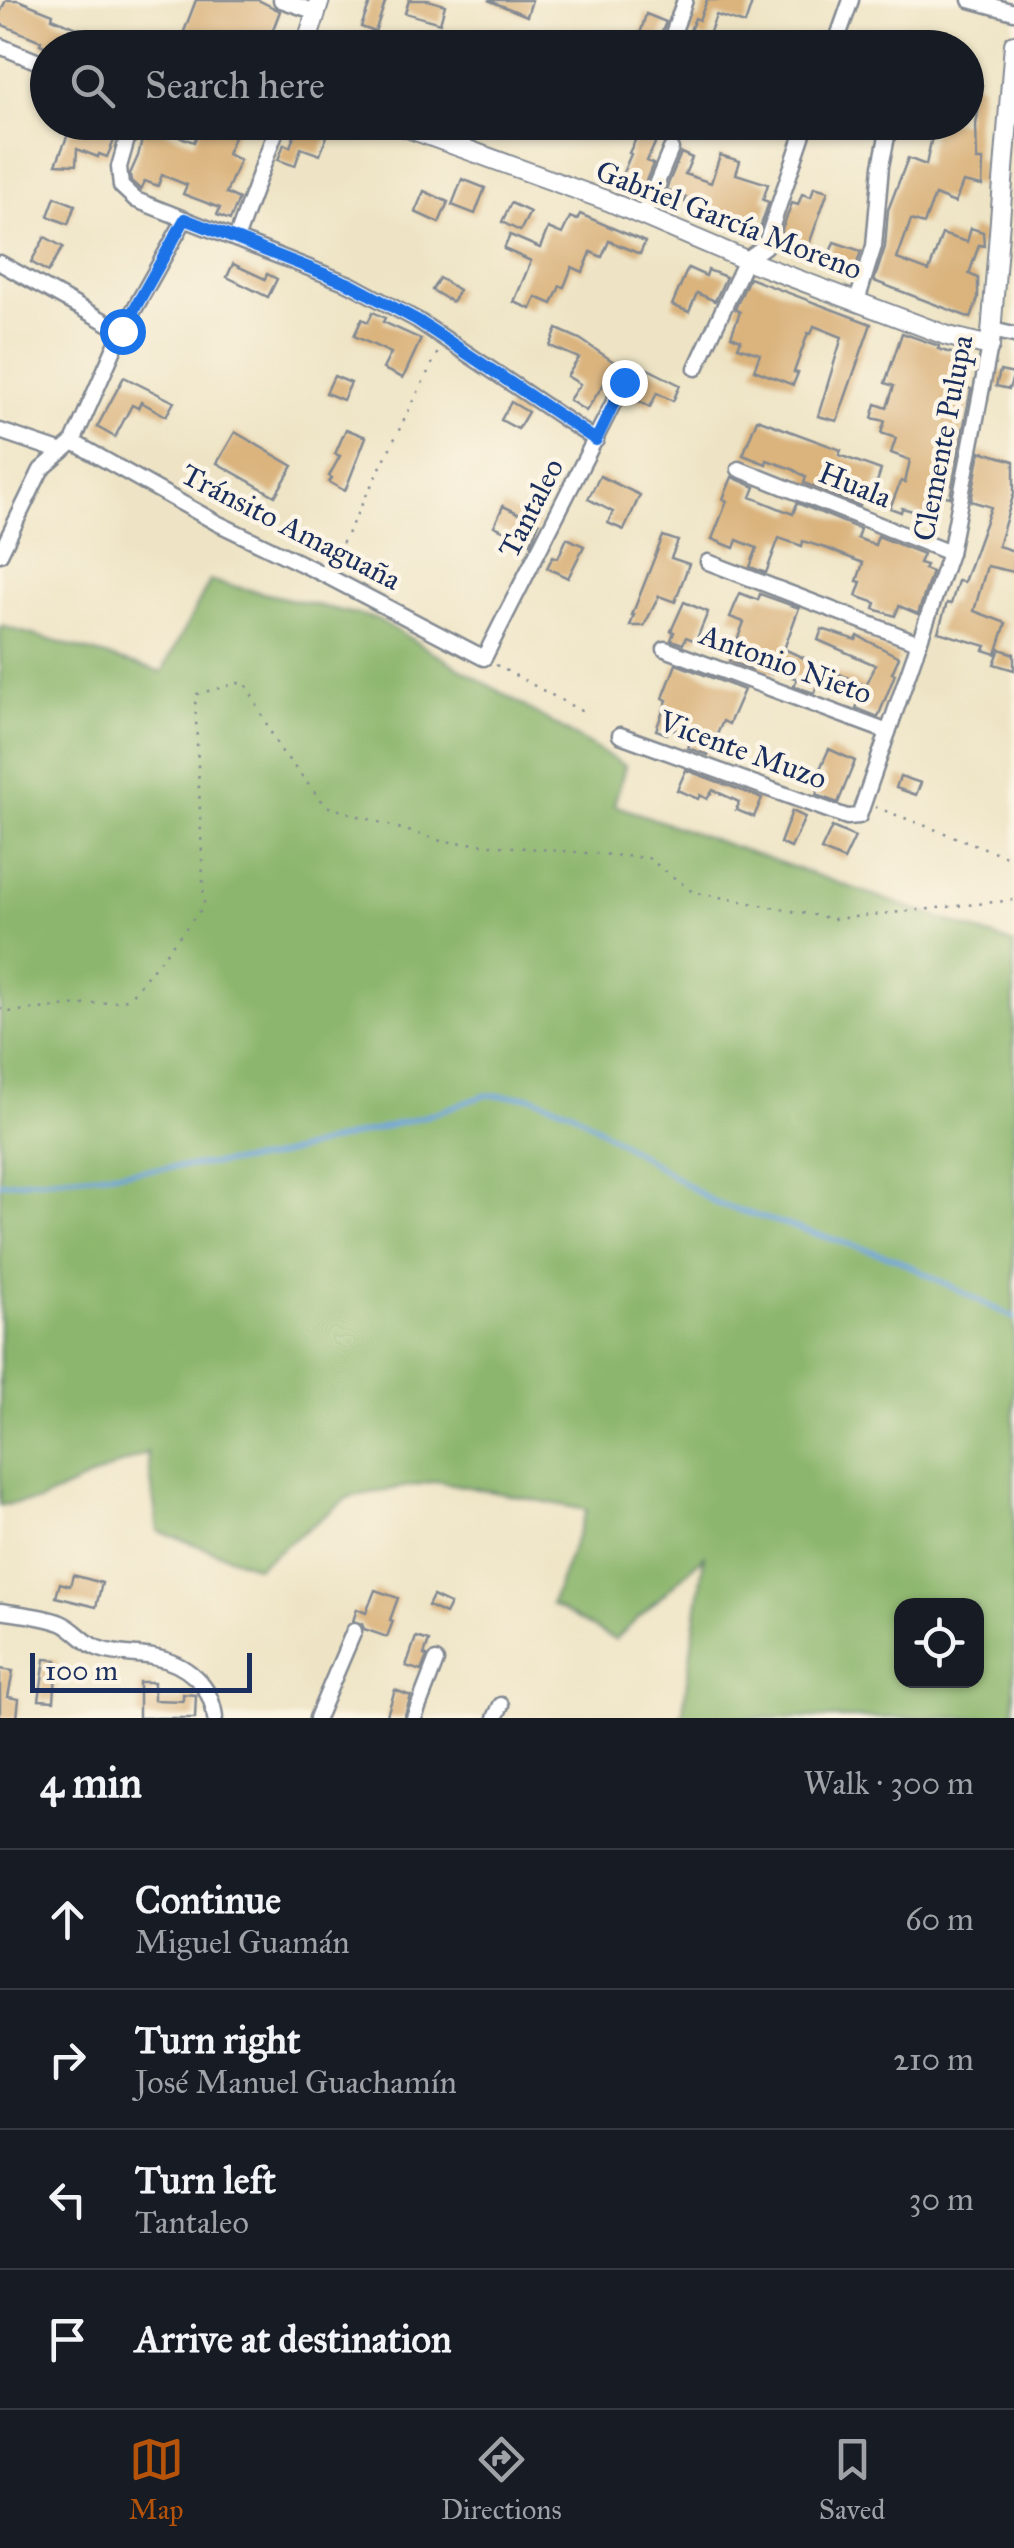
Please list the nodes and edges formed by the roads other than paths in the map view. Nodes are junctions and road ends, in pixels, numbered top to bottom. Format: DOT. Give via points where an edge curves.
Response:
graph roads {
  1 [pos="282,0"];
  2 [pos="685,0"];
  3 [pos="851,0"];
  4 [pos="970,0"];
  5 [pos="318,6"];
  6 [pos="1014,12"];
  7 [pos="311,30"];
  8 [pos="674,30"];
  9 [pos="840,30"];
  10 [pos="1014,44"];
  11 [pos="0,46"];
  12 [pos="30,58"];
  13 [pos="127,140"];
  14 [pos="272,140"];
  15 [pos="439,140"];
  16 [pos="801,140"];
  17 [pos="886,140"];
  18 [pos="671,149"];
  19 [pos="643,216"];
  20 [pos="185,219"];
  21 [pos="236,238"];
  22 [pos="746,260"];
  23 [pos="0,263"];
  24 [pos="857,301"];
  25 [pos="122,331"];
  26 [pos="1014,335"];
  27 [pos="991,338"];
  28 [pos="696,368"];
  29 [pos="624,382"];
  30 [pos="0,431"];
  31 [pos="596,440"];
  32 [pos="68,447"];
  33 [pos="738,468"];
  34 [pos="950,553"];
  35 [pos="0,554"];
  36 [pos="708,562"];
  37 [pos="919,643"];
  38 [pos="665,649"];
  39 [pos="484,658"];
  40 [pos="888,732"];
  41 [pos="620,735"];
  42 [pos="847,817"];
  43 [pos="0,1611"];
  44 [pos="354,1631"];
  45 [pos="436,1661"];
  46 [pos="216,1718"];
  47 [pos="316,1718"];
  48 [pos="414,1718"];
  1 -- 5 [label="street"];
  2 -- 8 [label="street"];
  3 -- 9 [label="street"];
  4 -- 6 [label="street"];
  5 -- 7 [label="street"];
  10 -- 27 [label="street, Clemente Pulupa"];
  11 -- 12 [label="street"];
  13 -- 20 [label="street" via="121,186 136,200"];
  14 -- 21 [label="street"];
  15 -- 19 [label="street, Gabriel García Moreno"];
  16 -- 22 [label="street" via="765,246"];
  17 -- 24 [label="street" via="874,246"];
  18 -- 19 [label="street"];
  19 -- 22 [label="street, Gabriel García Moreno"];
  20 -- 21 [label="street"];
  20 -- 25 [label="street"];
  21 -- 31 [label="street" via="350,284 417,320"];
  22 -- 24 [label="street, Gabriel García Moreno"];
  22 -- 28 [label="street"];
  23 -- 25 [label="street"];
  24 -- 27 [label="street, Gabriel García Moreno" via="948,336"];
  25 -- 32 [label="street"];
  26 -- 27 [label="street"];
  27 -- 34 [label="street, Clemente Pulupa"];
  29 -- 31 [label="street, Tantaleo"];
  30 -- 32 [label="street, Tránsito Amaguaña"];
  31 -- 39 [label="street, Tantaleo"];
  32 -- 35 [label="street" via="33,482"];
  32 -- 39 [label="street, Tránsito Amaguaña"];
  33 -- 34 [label="street, Huala"];
  34 -- 37 [label="street, Clemente Pulupa"];
  36 -- 37 [label="street"];
  37 -- 40 [label="street, Clemente Pulupa"];
  38 -- 40 [label="street, Antonio Nieto"];
  40 -- 42 [label="street, Clemente Pulupa" via="858,816"];
  41 -- 42 [label="street, Vicente Muzo"];
  43 -- 46 [label="street" via="60,1622 104,1651 176,1665 210,1693"];
  44 -- 47 [label="street"];
  45 -- 48 [label="street"];
}
